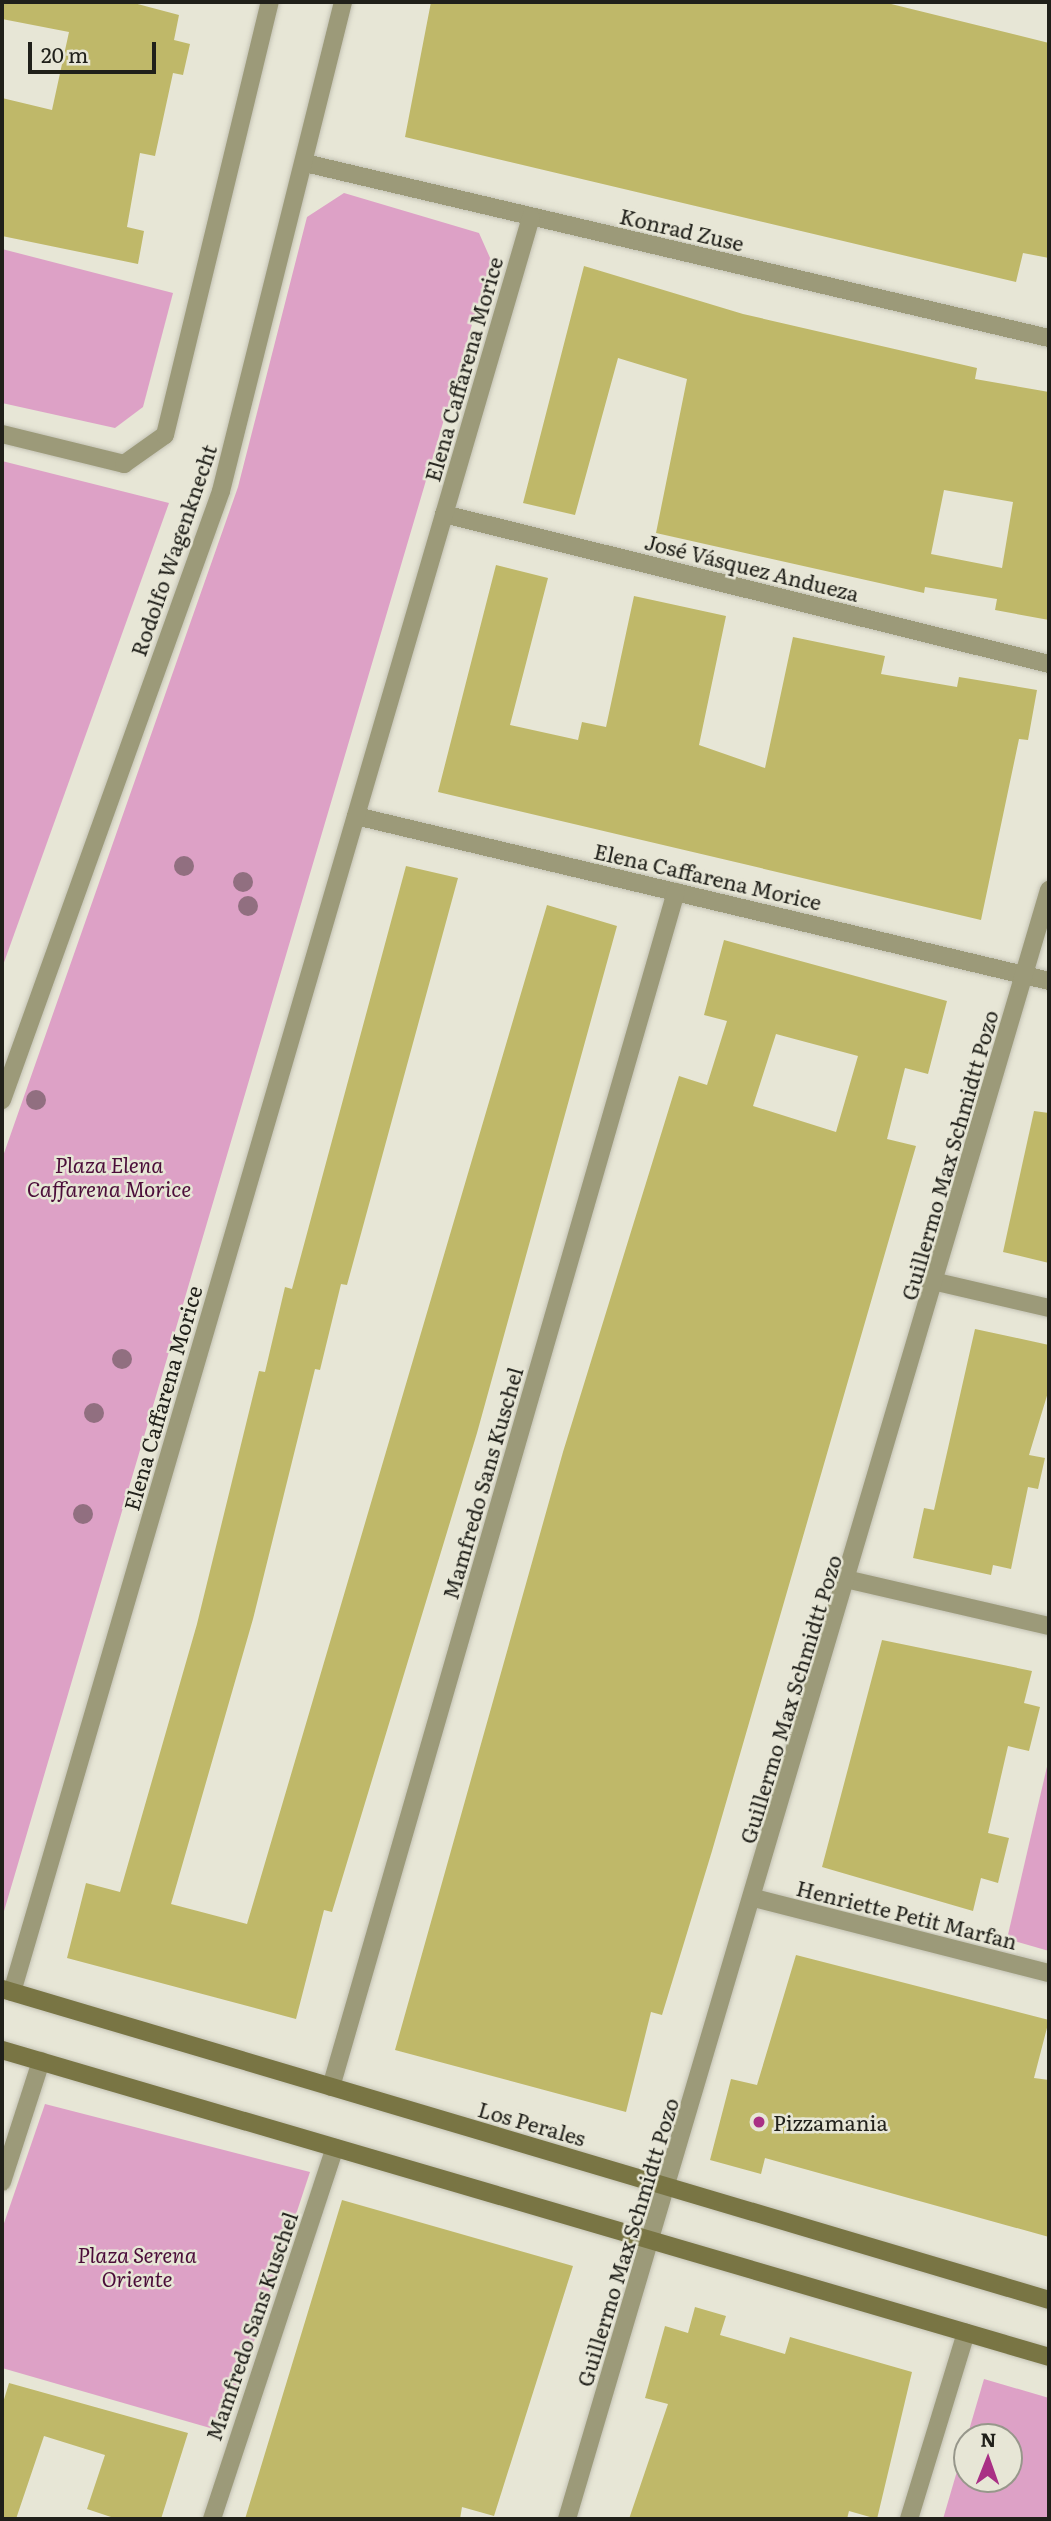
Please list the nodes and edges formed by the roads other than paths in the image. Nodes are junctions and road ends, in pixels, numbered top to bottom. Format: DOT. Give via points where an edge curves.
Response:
graph roads {
  1 [pos="270,2"];
  2 [pos="343,2"];
  3 [pos="305,163"];
  4 [pos="531,216"];
  5 [pos="1049,338"];
  6 [pos="2,434"];
  7 [pos="444,514"];
  8 [pos="1049,664"];
  9 [pos="356,816"];
  10 [pos="1049,890"];
  11 [pos="676,892"];
  12 [pos="1024,975"];
  13 [pos="1049,981"];
  14 [pos="2,1100"];
  15 [pos="937,1282"];
  16 [pos="1049,1308"];
  17 [pos="850,1580"];
  18 [pos="1049,1626"];
  19 [pos="754,1898"];
  20 [pos="1049,1973"];
  21 [pos="7,1991"];
  22 [pos="2,2050"];
  23 [pos="41,2061"];
  24 [pos="331,2087"];
  25 [pos="335,2148"];
  26 [pos="2,2182"];
  27 [pos="668,2187"];
  28 [pos="652,2241"];
  29 [pos="1049,2300"];
  30 [pos="966,2333"];
  31 [pos="1049,2357"];
  32 [pos="212,2519"];
  33 [pos="566,2519"];
  34 [pos="909,2519"];
  1 -- 6 [label="street" via="165,435 124,464"];
  2 -- 3 [label="street, Rodolfo Wagenknecht"];
  3 -- 4 [label="street, Konrad Zuse"];
  3 -- 14 [label="street, Rodolfo Wagenknecht" via="221,491"];
  4 -- 5 [label="street, Konrad Zuse"];
  4 -- 7 [label="street, Elena Caffarena Morice"];
  7 -- 8 [label="street, José Vásquez Andueza"];
  7 -- 9 [label="street, Elena Caffarena Morice"];
  9 -- 11 [label="street, Elena Caffarena Morice"];
  9 -- 21 [label="street, Elena Caffarena Morice"];
  10 -- 12 [label="street, Guillermo Max Schmidtt Pozo"];
  11 -- 12 [label="street, Elena Caffarena Morice"];
  11 -- 24 [label="street, Mamfredo Sans Kuschel"];
  12 -- 13 [label="street, Elena Caffarena Morice"];
  12 -- 15 [label="street, Guillermo Max Schmidtt Pozo"];
  15 -- 16 [label="street"];
  15 -- 17 [label="street, Guillermo Max Schmidtt Pozo"];
  17 -- 18 [label="street"];
  17 -- 19 [label="street, Guillermo Max Schmidtt Pozo"];
  19 -- 20 [label="street, Henriette Petit Marfan"];
  19 -- 27 [label="street, Guillermo Max Schmidtt Pozo"];
  21 -- 24 [label="main road, Los Perales"];
  22 -- 23 [label="main road"];
  23 -- 25 [label="main road"];
  23 -- 26 [label="street"];
  24 -- 27 [label="main road, Los Perales"];
  25 -- 28 [label="main road"];
  25 -- 32 [label="street, Mamfredo Sans Kuschel"];
  27 -- 28 [label="street, Guillermo Max Schmidtt Pozo"];
  27 -- 29 [label="main road, Los Perales"];
  28 -- 30 [label="main road"];
  28 -- 33 [label="street, Guillermo Max Schmidtt Pozo"];
  30 -- 31 [label="main road"];
  30 -- 34 [label="street"];
}
